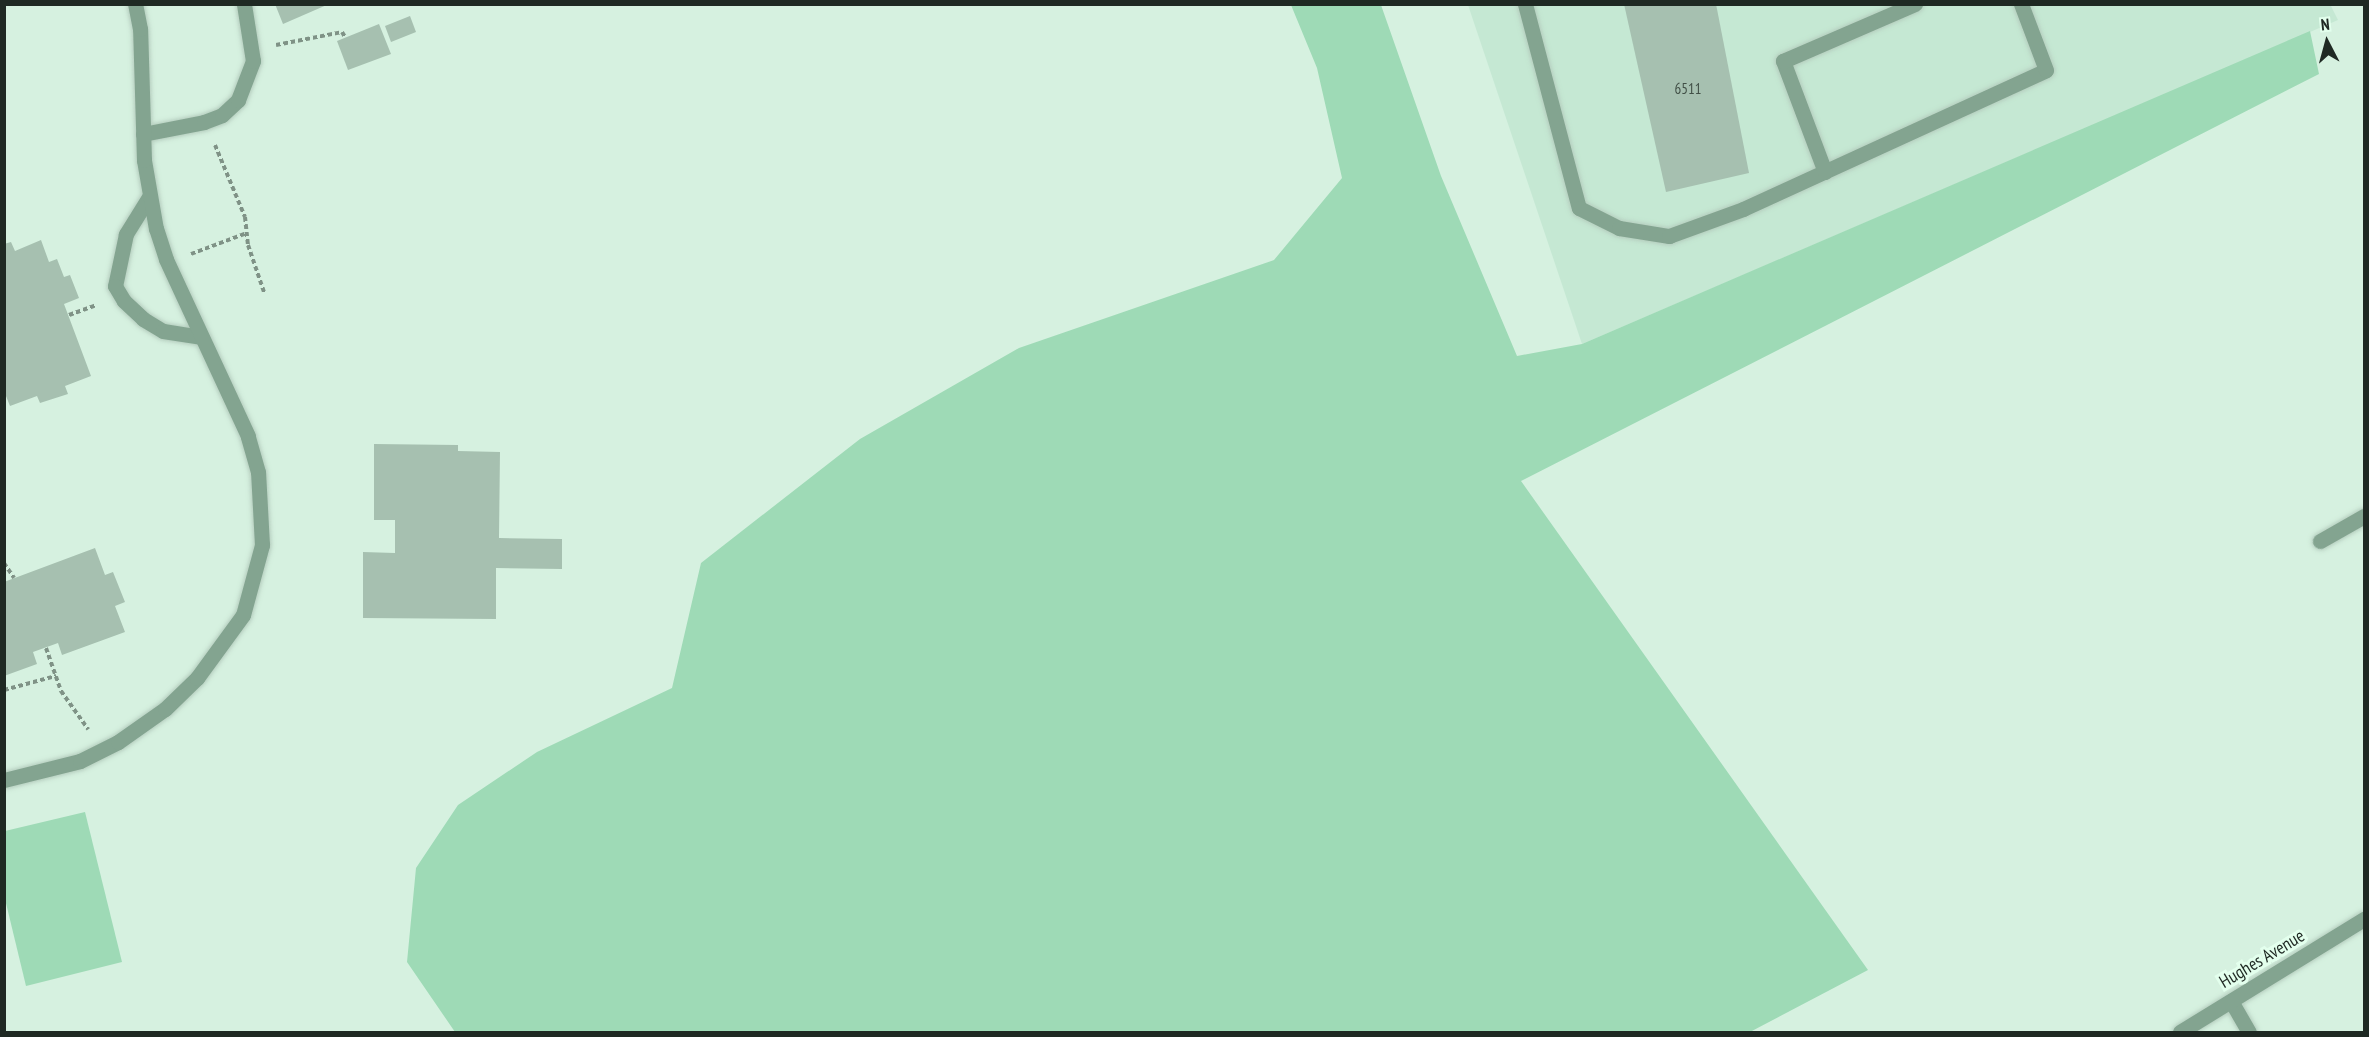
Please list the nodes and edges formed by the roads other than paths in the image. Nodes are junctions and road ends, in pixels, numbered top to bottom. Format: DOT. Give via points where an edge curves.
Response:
graph roads {
  1 [pos="135,4"];
  2 [pos="244,4"];
  3 [pos="1525,4"];
  4 [pos="1915,4"];
  5 [pos="2021,4"];
  6 [pos="143,134"];
  7 [pos="1825,172"];
  8 [pos="149,197"];
  9 [pos="201,337"];
  10 [pos="2364,516"];
  11 [pos="2320,541"];
  12 [pos="4,780"];
  13 [pos="2364,919"];
  14 [pos="2231,1001"];
  15 [pos="2180,1032"];
  16 [pos="2249,1032"];
  1 -- 6 [label="street" via="140,29"];
  2 -- 6 [label="street" via="253,61 238,100 222,115 204,122"];
  3 -- 7 [label="street" via="1579,208 1619,228 1669,236 1743,209"];
  4 -- 7 [label="street" via="1783,61"];
  5 -- 7 [label="street" via="2046,70"];
  6 -- 8 [label="street"];
  8 -- 9 [label="street" via="166,259"];
  8 -- 9 [label="street" via="126,234 115,286 124,301 153,325 179,335"];
  9 -- 12 [label="street" via="248,436 258,472 262,545 243,615 197,678 165,709 118,742 80,761"];
  10 -- 11 [label="street"];
  13 -- 14 [label="street, Hughes Avenue"];
  14 -- 15 [label="street, Hughes Avenue"];
  14 -- 16 [label="street"];
}
